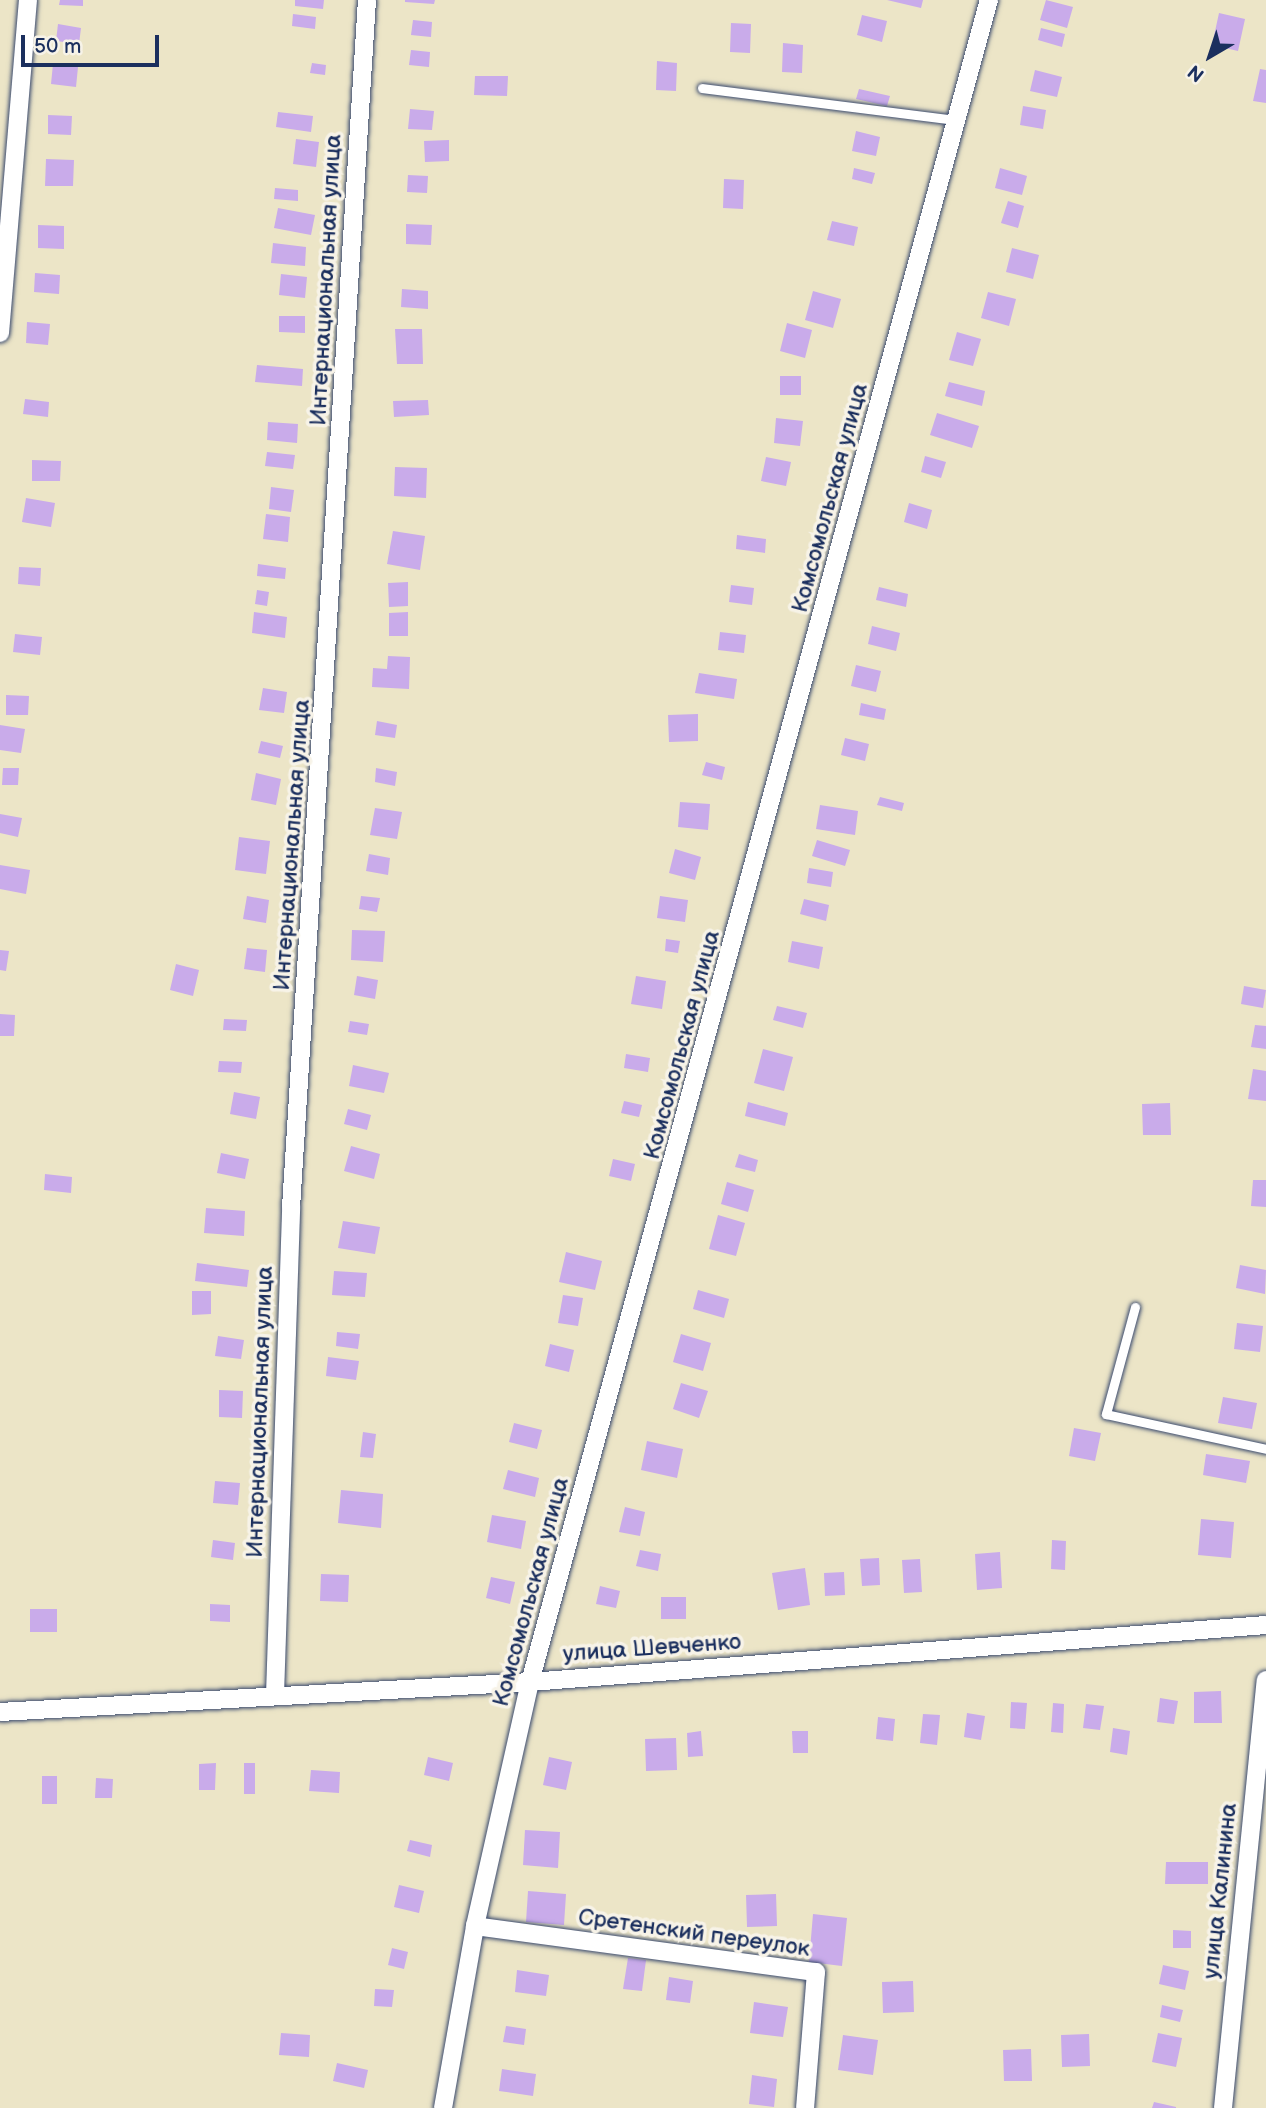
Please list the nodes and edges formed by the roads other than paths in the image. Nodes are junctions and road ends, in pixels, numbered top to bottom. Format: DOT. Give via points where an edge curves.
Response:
graph roads {
  1 [pos="28,0"];
  2 [pos="367,0"];
  3 [pos="989,0"];
  4 [pos="702,88"];
  5 [pos="957,120"];
  6 [pos="0,333"];
  7 [pos="1135,1307"];
  8 [pos="1266,1449"];
  9 [pos="1266,1625"];
  10 [pos="1266,1679"];
  11 [pos="530,1682"];
  12 [pos="275,1695"];
  13 [pos="0,1712"];
  14 [pos="475,1926"];
  15 [pos="443,2108"];
  16 [pos="805,2108"];
  17 [pos="1223,2108"];
  1 -- 6 [label="street"];
  2 -- 12 [label="street, Интернациональная улица" via="292,1208"];
  3 -- 5 [label="street, Комсомольская улица"];
  4 -- 5 [label="lane"];
  5 -- 11 [label="street, Комсомольская улица"];
  7 -- 8 [label="lane" via="1106,1414"];
  9 -- 11 [label="street, улица Шевченко"];
  10 -- 17 [label="street, улица Калинина"];
  11 -- 12 [label="street, улица Шевченко"];
  11 -- 14 [label="street, Комсомольская улица"];
  12 -- 13 [label="street, улица Шевченко"];
  14 -- 15 [label="street, Комсомольская улица"];
  14 -- 16 [label="street, Сретенский переулок" via="816,1972"];
}
